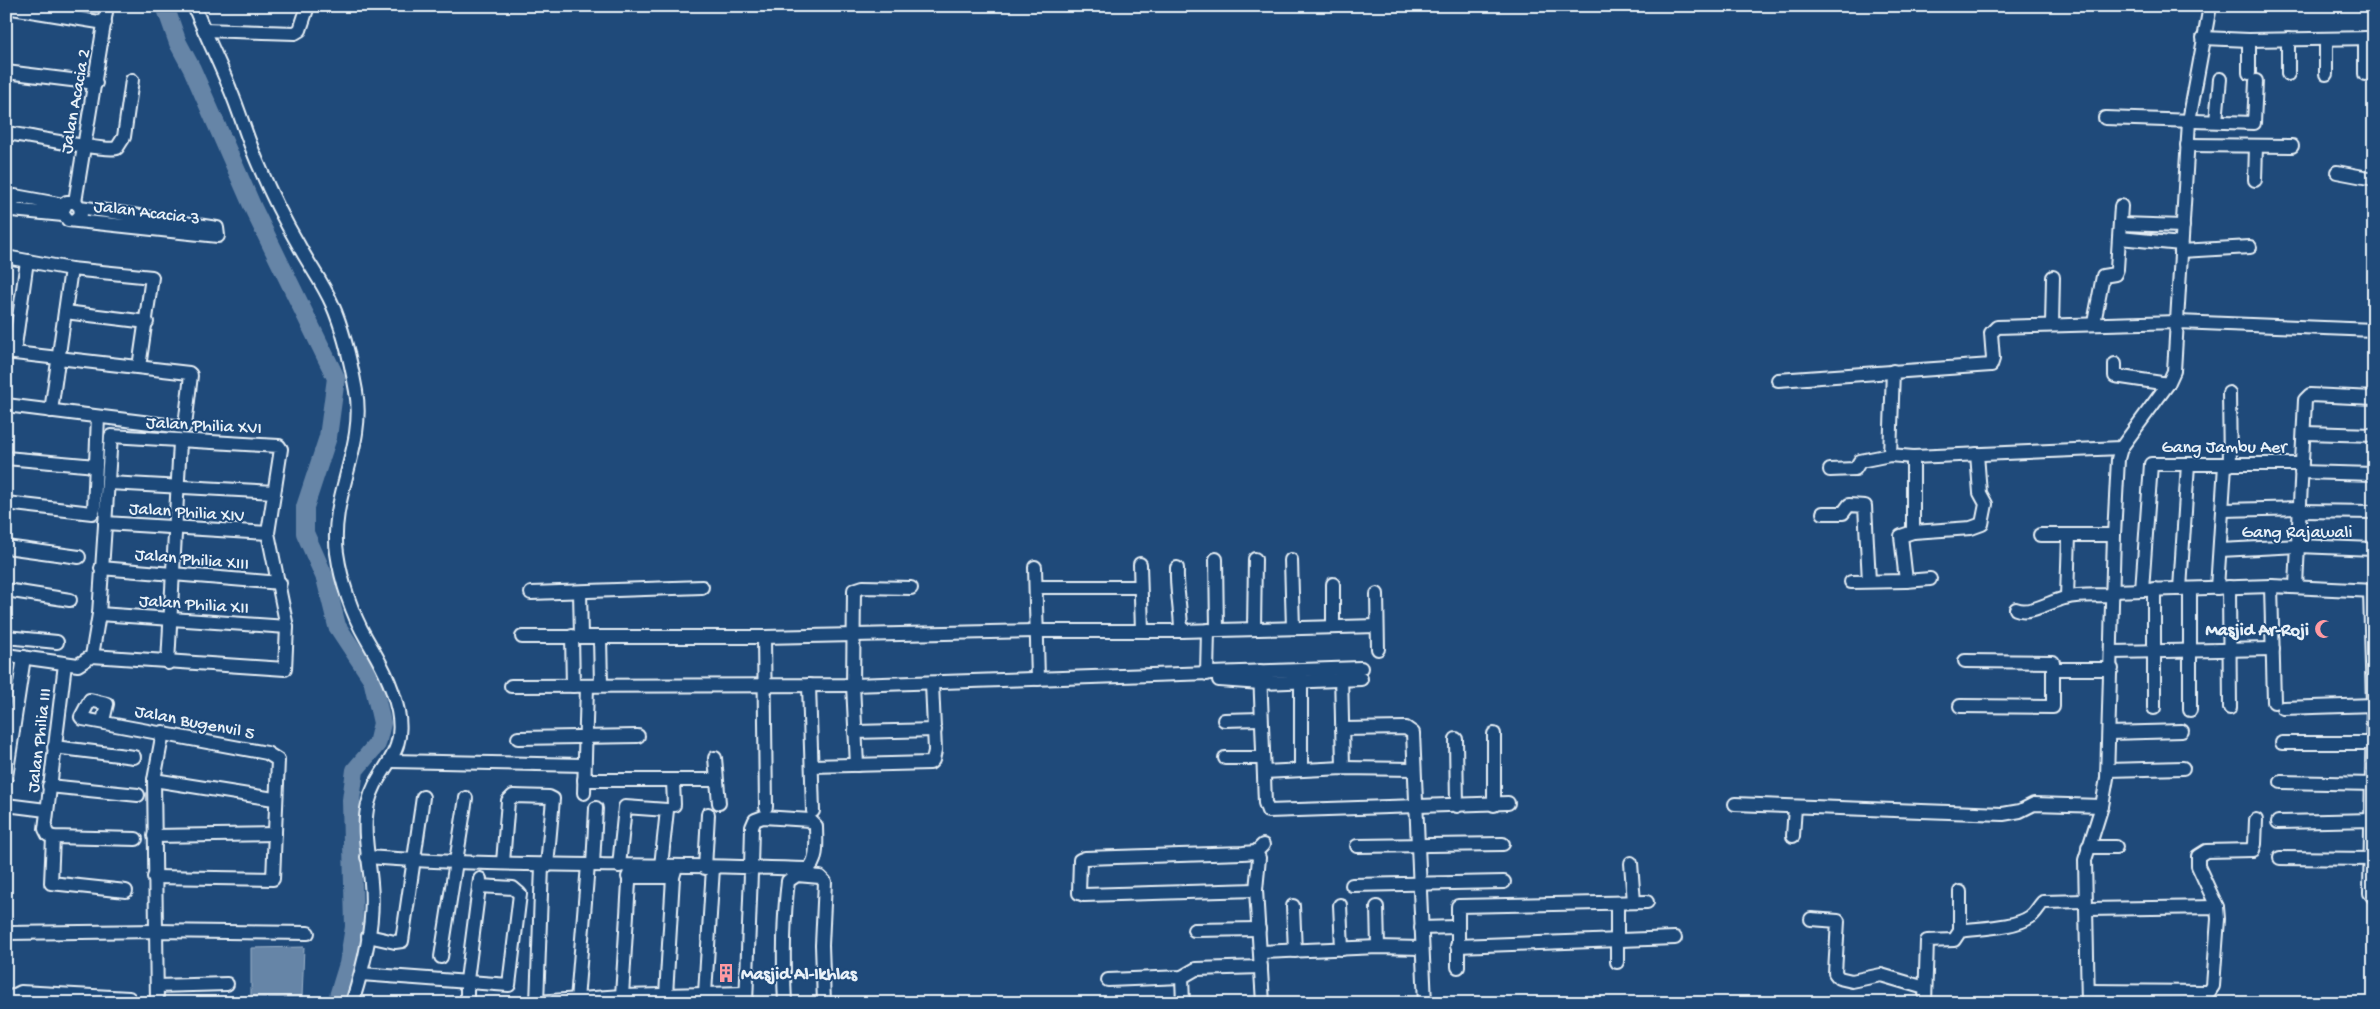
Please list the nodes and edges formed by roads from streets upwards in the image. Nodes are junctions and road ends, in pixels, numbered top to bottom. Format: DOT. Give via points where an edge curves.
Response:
graph roads {
  1 [pos="107,6"];
  2 [pos="194,6"];
  3 [pos="308,6"];
  4 [pos="2210,6"];
  5 [pos="14,8"];
  6 [pos="104,23"];
  7 [pos="204,30"];
  8 [pos="2203,38"];
  9 [pos="2369,38"];
  10 [pos="2288,39"];
  11 [pos="2326,39"];
  12 [pos="2249,40"];
  13 [pos="6,72"];
  14 [pos="2288,74"];
  15 [pos="2326,74"];
  16 [pos="2365,74"];
  17 [pos="2220,79"];
  18 [pos="132,80"];
  19 [pos="96,83"];
  20 [pos="2105,118"];
  21 [pos="2189,121"];
  22 [pos="2216,121"];
  23 [pos="6,133"];
  24 [pos="83,144"];
  25 [pos="2187,144"];
  26 [pos="2256,146"];
  27 [pos="2292,146"];
  28 [pos="2337,172"];
  29 [pos="2374,179"];
  30 [pos="2255,180"];
  31 [pos="2121,206"];
  32 [pos="70,207"];
  33 [pos="76,220"];
  34 [pos="2121,224"];
  35 [pos="2182,226"];
  36 [pos="2120,238"];
  37 [pos="2181,247"];
  38 [pos="2250,247"];
  39 [pos="6,257"];
  40 [pos="27,261"];
  41 [pos="71,269"];
  42 [pos="2053,277"];
  43 [pos="65,312"];
  44 [pos="147,322"];
  45 [pos="2178,322"];
  46 [pos="2094,323"];
  47 [pos="2052,325"];
  48 [pos="2374,330"];
  49 [pos="10,352"];
  50 [pos="58,358"];
  51 [pos="2115,364"];
  52 [pos="139,367"];
  53 [pos="1893,370"];
  54 [pos="1778,380"];
  55 [pos="2168,384"];
  56 [pos="2229,393"];
  57 [pos="2374,398"];
  58 [pos="6,405"];
  59 [pos="51,410"];
  60 [pos="98,417"];
  61 [pos="2305,434"];
  62 [pos="2374,435"];
  63 [pos="180,442"];
  64 [pos="2121,448"];
  65 [pos="1977,454"];
  66 [pos="1890,456"];
  67 [pos="1913,457"];
  68 [pos="6,458"];
  69 [pos="2188,464"];
  70 [pos="2227,465"];
  71 [pos="96,466"];
  72 [pos="2301,468"];
  73 [pos="1830,470"];
  74 [pos="2374,474"];
  75 [pos="109,484"];
  76 [pos="178,488"];
  77 [pos="274,492"];
  78 [pos="6,503"];
  79 [pos="2223,510"];
  80 [pos="2300,510"];
  81 [pos="2374,512"];
  82 [pos="1823,514"];
  83 [pos="105,523"];
  84 [pos="175,527"];
  85 [pos="1913,532"];
  86 [pos="268,533"];
  87 [pos="2040,535"];
  88 [pos="2068,535"];
  89 [pos="2114,535"];
  90 [pos="2298,546"];
  91 [pos="6,547"];
  92 [pos="2374,549"];
  93 [pos="2220,550"];
  94 [pos="79,556"];
  95 [pos="1216,559"];
  96 [pos="1255,559"];
  97 [pos="1291,560"];
  98 [pos="1140,564"];
  99 [pos="1036,567"];
  100 [pos="101,568"];
  101 [pos="1177,568"];
  102 [pos="172,574"];
  103 [pos="1930,579"];
  104 [pos="1906,581"];
  105 [pos="1851,582"];
  106 [pos="1869,582"];
  107 [pos="280,583"];
  108 [pos="1333,584"];
  109 [pos="2271,586"];
  110 [pos="2296,586"];
  111 [pos="702,587"];
  112 [pos="1036,587"];
  113 [pos="1140,587"];
  114 [pos="911,588"];
  115 [pos="2223,588"];
  116 [pos="2185,589"];
  117 [pos="6,590"];
  118 [pos="2148,590"];
  119 [pos="2372,591"];
  120 [pos="580,592"];
  121 [pos="531,593"];
  122 [pos="2112,593"];
  123 [pos="1377,594"];
  124 [pos="2067,597"];
  125 [pos="70,600"];
  126 [pos="2016,608"];
  127 [pos="99,614"];
  128 [pos="170,618"];
  129 [pos="1378,626"];
  130 [pos="287,627"];
  131 [pos="1333,627"];
  132 [pos="1254,628"];
  133 [pos="1293,628"];
  134 [pos="2372,629"];
  135 [pos="1213,630"];
  136 [pos="1036,631"];
  137 [pos="1181,631"];
  138 [pos="1142,632"];
  139 [pos="853,634"];
  140 [pos="577,636"];
  141 [pos="6,637"];
  142 [pos="522,637"];
  143 [pos="600,637"];
  144 [pos="764,637"];
  145 [pos="57,642"];
  146 [pos="1378,649"];
  147 [pos="2273,649"];
  148 [pos="2229,650"];
  149 [pos="2190,651"];
  150 [pos="2112,652"];
  151 [pos="2153,652"];
  152 [pos="6,654"];
  153 [pos="92,656"];
  154 [pos="24,657"];
  155 [pos="1965,661"];
  156 [pos="168,663"];
  157 [pos="65,664"];
  158 [pos="2373,666"];
  159 [pos="2053,669"];
  160 [pos="2112,669"];
  161 [pos="1340,673"];
  162 [pos="1212,674"];
  163 [pos="1361,674"];
  164 [pos="1301,675"];
  165 [pos="1261,677"];
  166 [pos="1038,679"];
  167 [pos="932,683"];
  168 [pos="601,685"];
  169 [pos="765,685"];
  170 [pos="809,685"];
  171 [pos="853,685"];
  172 [pos="511,686"];
  173 [pos="573,686"];
  174 [pos="587,686"];
  175 [pos="2373,705"];
  176 [pos="1960,706"];
  177 [pos="2154,708"];
  178 [pos="2230,708"];
  179 [pos="2190,710"];
  180 [pos="1262,719"];
  181 [pos="1224,720"];
  182 [pos="103,721"];
  183 [pos="1342,729"];
  184 [pos="935,730"];
  185 [pos="2182,731"];
  186 [pos="163,732"];
  187 [pos="856,732"];
  188 [pos="2109,733"];
  189 [pos="1494,734"];
  190 [pos="584,736"];
  191 [pos="638,736"];
  192 [pos="518,738"];
  193 [pos="1456,739"];
  194 [pos="2282,743"];
  195 [pos="2373,743"];
  196 [pos="54,748"];
  197 [pos="134,757"];
  198 [pos="715,758"];
  199 [pos="1225,758"];
  200 [pos="1263,758"];
  201 [pos="392,761"];
  202 [pos="584,765"];
  203 [pos="857,765"];
  204 [pos="812,766"];
  205 [pos="1343,768"];
  206 [pos="2183,768"];
  207 [pos="1414,769"];
  208 [pos="1301,770"];
  209 [pos="2108,770"];
  210 [pos="1264,772"];
  211 [pos="6,777"];
  212 [pos="154,780"];
  213 [pos="584,780"];
  214 [pos="716,780"];
  215 [pos="673,781"];
  216 [pos="2281,782"];
  217 [pos="2372,784"];
  218 [pos="49,786"];
  219 [pos="584,793"];
  220 [pos="138,795"];
  221 [pos="423,797"];
  222 [pos="466,798"];
  223 [pos="274,799"];
  224 [pos="719,803"];
  225 [pos="1508,803"];
  226 [pos="1494,804"];
  227 [pos="1735,804"];
  228 [pos="6,805"];
  229 [pos="674,805"];
  230 [pos="1457,806"];
  231 [pos="2102,806"];
  232 [pos="766,807"];
  233 [pos="1417,807"];
  234 [pos="1795,807"];
  235 [pos="596,808"];
  236 [pos="46,810"];
  237 [pos="813,811"];
  238 [pos="708,814"];
  239 [pos="2256,820"];
  240 [pos="2372,820"];
  241 [pos="2278,822"];
  242 [pos="275,834"];
  243 [pos="154,836"];
  244 [pos="1793,836"];
  245 [pos="53,837"];
  246 [pos="136,839"];
  247 [pos="1503,844"];
  248 [pos="1358,846"];
  249 [pos="1418,846"];
  250 [pos="2088,847"];
  251 [pos="2116,847"];
  252 [pos="368,857"];
  253 [pos="2280,858"];
  254 [pos="2373,859"];
  255 [pos="412,860"];
  256 [pos="455,861"];
  257 [pos="503,862"];
  258 [pos="1631,863"];
  259 [pos="590,865"];
  260 [pos="544,866"];
  261 [pos="661,866"];
  262 [pos="626,870"];
  263 [pos="710,870"];
  264 [pos="674,872"];
  265 [pos="751,872"];
  266 [pos="154,878"];
  267 [pos="1504,882"];
  268 [pos="1418,883"];
  269 [pos="1352,885"];
  270 [pos="1256,890"];
  271 [pos="126,891"];
  272 [pos="1960,892"];
  273 [pos="2374,898"];
  274 [pos="1617,902"];
  275 [pos="1634,902"];
  276 [pos="1647,902"];
  277 [pos="1340,905"];
  278 [pos="2086,905"];
  279 [pos="1293,906"];
  280 [pos="1377,907"];
  281 [pos="2217,907"];
  282 [pos="1810,919"];
  283 [pos="1456,927"];
  284 [pos="1421,928"];
  285 [pos="1259,929"];
  286 [pos="1194,930"];
  287 [pos="156,931"];
  288 [pos="1960,931"];
  289 [pos="6,933"];
  290 [pos="308,933"];
  291 [pos="368,936"];
  292 [pos="1675,938"];
  293 [pos="1618,941"];
  294 [pos="1457,946"];
  295 [pos="1378,947"];
  296 [pos="1421,948"];
  297 [pos="1342,949"];
  298 [pos="1295,950"];
  299 [pos="1261,952"];
  300 [pos="441,957"];
  301 [pos="1618,962"];
  302 [pos="1262,967"];
  303 [pos="1458,967"];
  304 [pos="361,974"];
  305 [pos="1182,977"];
  306 [pos="467,980"];
  307 [pos="1108,980"];
  308 [pos="227,984"];
  309 [pos="157,986"];
  310 [pos="1925,988"];
  311 [pos="705,992"];
  312 [pos="666,995"];
  313 [pos="622,996"];
  314 [pos="2088,997"];
  315 [pos="129,998"];
  316 [pos="746,998"];
  317 [pos="76,999"];
  318 [pos="578,1000"];
  319 [pos="11,1003"];
  320 [pos="157,1003"];
  321 [pos="352,1003"];
  322 [pos="467,1003"];
  323 [pos="537,1003"];
  324 [pos="785,1003"];
  325 [pos="824,1003"];
  326 [pos="1183,1003"];
  327 [pos="1263,1003"];
  328 [pos="1425,1003"];
  329 [pos="1925,1003"];
  1 -- 6 [label="street, Jalan Acacia 2"];
  2 -- 7 [label="street"];
  3 -- 7 [label="street" via="300,30 295,33"];
  4 -- 8 [label="street"];
  5 -- 6 [label="street"];
  6 -- 19 [label="street, Jalan Acacia 2"];
  7 -- 201 [label="street" via="260,168 333,306 346,348 357,394 358,415 355,442 336,521 337,553 358,621 392,685 400,734"];
  8 -- 12 [label="street"];
  8 -- 21 [label="street"];
  9 -- 11 [label="street"];
  9 -- 16 [label="street"];
  10 -- 11 [label="street"];
  10 -- 12 [label="street"];
  10 -- 14 [label="street"];
  11 -- 15 [label="street"];
  12 -- 22 [label="street" via="2254,123"];
  13 -- 19 [label="street"];
  17 -- 22 [label="street"];
  18 -- 24 [label="street" via="120,146 104,150"];
  19 -- 24 [label="street, Jalan Acacia 2"];
  20 -- 21 [label="street"];
  21 -- 22 [label="street"];
  21 -- 25 [label="street"];
  23 -- 24 [label="street"];
  24 -- 32 [label="street, Jalan Acacia 2"];
  25 -- 26 [label="street"];
  25 -- 35 [label="street"];
  26 -- 27 [label="street"];
  26 -- 30 [label="street"];
  28 -- 29 [label="street"];
  31 -- 34 [label="street"];
  32 -- 33 [label="street, Jalan Acacia 2" via="81,214"];
  32 -- 33 [label="street, Jalan Acacia 3" via="217,228 218,236"];
  34 -- 35 [label="street"];
  34 -- 36 [label="street"];
  35 -- 37 [label="street"];
  36 -- 37 [label="street"];
  36 -- 46 [label="street" via="2117,269 2115,274 2103,276"];
  37 -- 38 [label="street"];
  37 -- 45 [label="street"];
  39 -- 40 [label="street"];
  40 -- 41 [label="street"];
  40 -- 49 [label="street"];
  41 -- 43 [label="street"];
  41 -- 44 [label="street" via="152,277"];
  42 -- 47 [label="street"];
  43 -- 44 [label="street"];
  43 -- 50 [label="street"];
  44 -- 52 [label="street"];
  45 -- 46 [label="street"];
  45 -- 48 [label="street"];
  45 -- 55 [label="street" via="2174,371"];
  46 -- 47 [label="street"];
  47 -- 53 [label="street" via="1995,328 1991,365"];
  49 -- 50 [label="street"];
  50 -- 52 [label="street"];
  50 -- 59 [label="street"];
  51 -- 55 [label="street" via="2116,376"];
  52 -- 60 [label="street" via="190,374 185,426"];
  53 -- 54 [label="street"];
  53 -- 66 [label="street"];
  55 -- 64 [label="street"];
  56 -- 70 [label="street"];
  57 -- 61 [label="street" via="2310,395 2305,400"];
  58 -- 59 [label="street"];
  59 -- 60 [label="street"];
  60 -- 71 [label="street"];
  61 -- 62 [label="street"];
  61 -- 72 [label="street"];
  63 -- 75 [label="street, Jalan Philia XVI" via="111,436"];
  63 -- 76 [label="street"];
  63 -- 77 [label="street, Jalan Philia XVI" via="279,446"];
  64 -- 65 [label="street"];
  64 -- 89 [label="street"];
  65 -- 67 [label="street"];
  65 -- 85 [label="street" via="1980,493 1986,504 1982,524 1971,528"];
  66 -- 67 [label="street"];
  66 -- 73 [label="street" via="1860,461 1855,469"];
  67 -- 85 [label="street"];
  68 -- 71 [label="street"];
  69 -- 70 [label="street, Gang Jambu Aer"];
  69 -- 116 [label="street"];
  69 -- 118 [label="street, Gang Jambu Aer" via="2157,462 2150,467"];
  70 -- 72 [label="street, Gang Jambu Aer"];
  70 -- 79 [label="street"];
  71 -- 78 [label="street" via="92,513"];
  72 -- 74 [label="street, Gang Jambu Aer"];
  72 -- 80 [label="street"];
  75 -- 76 [label="street"];
  75 -- 83 [label="street"];
  76 -- 77 [label="street"];
  76 -- 84 [label="street"];
  77 -- 86 [label="street"];
  79 -- 80 [label="street"];
  79 -- 93 [label="street"];
  80 -- 81 [label="street"];
  80 -- 90 [label="street"];
  82 -- 106 [label="street" via="1843,513 1849,505 1865,506"];
  83 -- 84 [label="street, Jalan Philia XIV"];
  83 -- 100 [label="street"];
  84 -- 86 [label="street, Jalan Philia XIV"];
  84 -- 102 [label="street"];
  85 -- 104 [label="street" via="1901,536"];
  86 -- 107 [label="street"];
  87 -- 88 [label="street"];
  88 -- 89 [label="street"];
  88 -- 124 [label="street"];
  89 -- 122 [label="street"];
  90 -- 92 [label="street, Gang Rajawali"];
  90 -- 93 [label="street, Gang Rajawali"];
  90 -- 110 [label="street"];
  91 -- 94 [label="street"];
  93 -- 115 [label="street"];
  95 -- 135 [label="street"];
  96 -- 132 [label="street"];
  97 -- 133 [label="street"];
  98 -- 113 [label="street"];
  99 -- 112 [label="street"];
  100 -- 102 [label="street, Jalan Philia XIII"];
  100 -- 127 [label="street"];
  101 -- 137 [label="street"];
  102 -- 107 [label="street, Jalan Philia XIII"];
  102 -- 128 [label="street"];
  103 -- 104 [label="street"];
  104 -- 106 [label="street"];
  105 -- 106 [label="street"];
  107 -- 130 [label="street"];
  108 -- 131 [label="street"];
  109 -- 110 [label="street"];
  109 -- 115 [label="street"];
  109 -- 147 [label="street"];
  110 -- 119 [label="street"];
  111 -- 120 [label="street"];
  112 -- 113 [label="street"];
  112 -- 136 [label="street"];
  113 -- 138 [label="street"];
  114 -- 139 [label="street" via="862,587 854,590"];
  115 -- 116 [label="street"];
  115 -- 148 [label="street"];
  116 -- 118 [label="street"];
  116 -- 149 [label="street"];
  117 -- 125 [label="street"];
  118 -- 122 [label="street"];
  118 -- 151 [label="street"];
  119 -- 134 [label="street"];
  120 -- 121 [label="street"];
  120 -- 140 [label="street"];
  122 -- 124 [label="street"];
  122 -- 150 [label="street"];
  123 -- 129 [label="street"];
  124 -- 126 [label="street" via="2035,608"];
  127 -- 128 [label="street, Jalan Philia XII"];
  127 -- 153 [label="street"];
  128 -- 130 [label="street, Jalan Philia XII"];
  128 -- 156 [label="street"];
  129 -- 131 [label="street"];
  129 -- 146 [label="street"];
  130 -- 156 [label="street" via="287,667 284,671"];
  131 -- 133 [label="street"];
  132 -- 133 [label="street"];
  132 -- 135 [label="street"];
  134 -- 158 [label="street"];
  135 -- 137 [label="street"];
  135 -- 162 [label="street"];
  136 -- 138 [label="street"];
  136 -- 139 [label="street"];
  136 -- 166 [label="street"];
  137 -- 138 [label="street"];
  139 -- 144 [label="street"];
  139 -- 171 [label="street"];
  140 -- 142 [label="street"];
  140 -- 143 [label="street"];
  140 -- 173 [label="street"];
  141 -- 145 [label="street"];
  143 -- 144 [label="street"];
  143 -- 168 [label="street"];
  144 -- 169 [label="street"];
  147 -- 148 [label="street"];
  147 -- 175 [label="street" via="2278,705"];
  148 -- 149 [label="street"];
  148 -- 178 [label="street"];
  149 -- 151 [label="street"];
  149 -- 179 [label="street"];
  150 -- 151 [label="street"];
  150 -- 160 [label="street"];
  151 -- 177 [label="street"];
  152 -- 154 [label="street"];
  153 -- 156 [label="street"];
  153 -- 157 [label="street" via="78,665"];
  154 -- 157 [label="street"];
  154 -- 211 [label="street"];
  155 -- 159 [label="street" via="2053,662"];
  157 -- 196 [label="street, Jalan Philia III"];
  158 -- 175 [label="street"];
  159 -- 160 [label="street"];
  159 -- 176 [label="street" via="2053,707"];
  160 -- 188 [label="street"];
  161 -- 163 [label="street"];
  161 -- 164 [label="street"];
  161 -- 183 [label="street"];
  162 -- 165 [label="street"];
  162 -- 166 [label="street"];
  164 -- 165 [label="street"];
  164 -- 208 [label="street"];
  165 -- 180 [label="street"];
  166 -- 167 [label="street"];
  167 -- 171 [label="street"];
  167 -- 184 [label="street"];
  168 -- 169 [label="street"];
  168 -- 174 [label="street"];
  169 -- 170 [label="street"];
  169 -- 232 [label="street"];
  170 -- 171 [label="street"];
  170 -- 204 [label="street"];
  171 -- 187 [label="street"];
  172 -- 173 [label="street"];
  173 -- 174 [label="street"];
  174 -- 190 [label="street"];
  175 -- 195 [label="street"];
  180 -- 181 [label="street"];
  180 -- 200 [label="street"];
  182 -- 186 [label="street, Jalan Bugenvil 5"];
  183 -- 205 [label="street"];
  183 -- 207 [label="street" via="1410,730 1413,733"];
  184 -- 187 [label="street"];
  184 -- 203 [label="street" via="935,756 930,763"];
  185 -- 188 [label="street"];
  186 -- 212 [label="street"];
  186 -- 223 [label="street, Jalan Bugenvil 5" via="267,753 278,760"];
  187 -- 203 [label="street"];
  188 -- 209 [label="street"];
  189 -- 226 [label="street"];
  190 -- 191 [label="street"];
  190 -- 192 [label="street"];
  190 -- 202 [label="street"];
  193 -- 230 [label="street"];
  194 -- 195 [label="street"];
  195 -- 217 [label="street"];
  196 -- 197 [label="street"];
  196 -- 218 [label="street, Jalan Philia III"];
  198 -- 214 [label="street"];
  199 -- 200 [label="street"];
  200 -- 210 [label="street"];
  201 -- 202 [label="street"];
  201 -- 252 [label="street" via="373,790 367,806"];
  202 -- 213 [label="street"];
  203 -- 204 [label="street"];
  204 -- 237 [label="street"];
  205 -- 207 [label="street"];
  205 -- 208 [label="street"];
  206 -- 209 [label="street"];
  207 -- 233 [label="street"];
  208 -- 210 [label="street"];
  209 -- 231 [label="street"];
  210 -- 233 [label="street" via="1268,811"];
  212 -- 223 [label="street"];
  212 -- 243 [label="street"];
  213 -- 215 [label="street"];
  213 -- 219 [label="street"];
  214 -- 215 [label="street"];
  214 -- 224 [label="street"];
  215 -- 229 [label="street"];
  216 -- 217 [label="street"];
  217 -- 240 [label="street"];
  218 -- 220 [label="street"];
  218 -- 236 [label="street, Jalan Philia III"];
  221 -- 255 [label="street"];
  222 -- 256 [label="street"];
  223 -- 242 [label="street"];
  225 -- 226 [label="street"];
  226 -- 230 [label="street"];
  227 -- 234 [label="street"];
  228 -- 236 [label="street, Jalan Philia III"];
  230 -- 233 [label="street"];
  231 -- 234 [label="street" via="2034,804 2012,814"];
  231 -- 250 [label="street"];
  233 -- 249 [label="street"];
  234 -- 244 [label="street"];
  235 -- 259 [label="street"];
  236 -- 245 [label="street" via="45,829"];
  238 -- 263 [label="street"];
  239 -- 281 [label="street" via="2253,850 2206,851 2198,856 2198,866"];
  240 -- 241 [label="street"];
  240 -- 254 [label="street"];
  242 -- 243 [label="street"];
  242 -- 266 [label="street" via="274,878 271,880"];
  243 -- 266 [label="street"];
  245 -- 246 [label="street"];
  245 -- 271 [label="street" via="51,883"];
  247 -- 249 [label="street"];
  248 -- 249 [label="street"];
  249 -- 268 [label="street"];
  250 -- 251 [label="street"];
  250 -- 278 [label="street" via="2085,860"];
  252 -- 255 [label="street"];
  252 -- 291 [label="street" via="372,901"];
  253 -- 254 [label="street"];
  254 -- 273 [label="street" via="2370,893"];
  255 -- 256 [label="street"];
  255 -- 291 [label="street" via="402,940 395,942"];
  256 -- 257 [label="street"];
  256 -- 300 [label="street"];
  257 -- 260 [label="street"];
  257 -- 260 [label="street" via="508,801 513,796 549,797 553,804"];
  258 -- 275 [label="street"];
  259 -- 260 [label="street"];
  259 -- 262 [label="street"];
  259 -- 318 [label="street"];
  260 -- 323 [label="street"];
  261 -- 262 [label="street"];
  261 -- 262 [label="street" via="666,810 624,808"];
  261 -- 264 [label="street"];
  262 -- 264 [label="street"];
  262 -- 313 [label="street"];
  263 -- 264 [label="street"];
  263 -- 265 [label="street"];
  263 -- 311 [label="street"];
  264 -- 312 [label="street"];
  265 -- 265 [label="street" via="811,868 815,859 814,822 803,819 755,820"];
  265 -- 316 [label="street"];
  266 -- 287 [label="street"];
  267 -- 268 [label="street"];
  268 -- 269 [label="street"];
  268 -- 284 [label="street"];
  270 -- 270 [label="street" via="1084,895 1078,888 1080,860 1259,848"];
  270 -- 285 [label="street"];
  272 -- 288 [label="street"];
  274 -- 275 [label="street"];
  274 -- 283 [label="street" via="1458,906"];
  274 -- 293 [label="street"];
  275 -- 276 [label="street"];
  277 -- 297 [label="street"];
  278 -- 281 [label="street"];
  278 -- 288 [label="street" via="2043,902 2027,919"];
  278 -- 314 [label="street"];
  279 -- 298 [label="street"];
  280 -- 295 [label="street"];
  281 -- 314 [label="street" via="2213,986 2209,992"];
  282 -- 310 [label="street" via="1838,921 1835,973 1838,978 1852,981 1881,975"];
  283 -- 284 [label="street"];
  283 -- 294 [label="street"];
  284 -- 296 [label="street"];
  285 -- 286 [label="street"];
  285 -- 299 [label="street"];
  287 -- 289 [label="street"];
  287 -- 290 [label="street"];
  287 -- 309 [label="street"];
  288 -- 310 [label="street" via="1954,940 1927,941"];
  291 -- 304 [label="street"];
  292 -- 293 [label="street"];
  293 -- 294 [label="street"];
  293 -- 301 [label="street"];
  294 -- 303 [label="street"];
  295 -- 296 [label="street"];
  295 -- 297 [label="street"];
  296 -- 328 [label="street"];
  297 -- 298 [label="street"];
  298 -- 299 [label="street"];
  299 -- 302 [label="street"];
  302 -- 305 [label="street" via="1196,969"];
  302 -- 327 [label="street"];
  304 -- 306 [label="street"];
  304 -- 321 [label="street"];
  305 -- 307 [label="street"];
  305 -- 326 [label="street"];
  306 -- 306 [label="street" via="507,986 510,983 518,890 479,883"];
  306 -- 322 [label="street"];
  308 -- 309 [label="street"];
  309 -- 320 [label="street"];
  310 -- 329 [label="street"];
  311 -- 312 [label="street"];
  311 -- 316 [label="street"];
  312 -- 313 [label="street"];
  313 -- 318 [label="street"];
  315 -- 317 [label="street"];
  317 -- 319 [label="street" via="20,992 11,997"];
  318 -- 323 [label="street"];
  324 -- 325 [label="street" via="785,903 788,881 797,875 820,877 826,882 822,945"];
}
